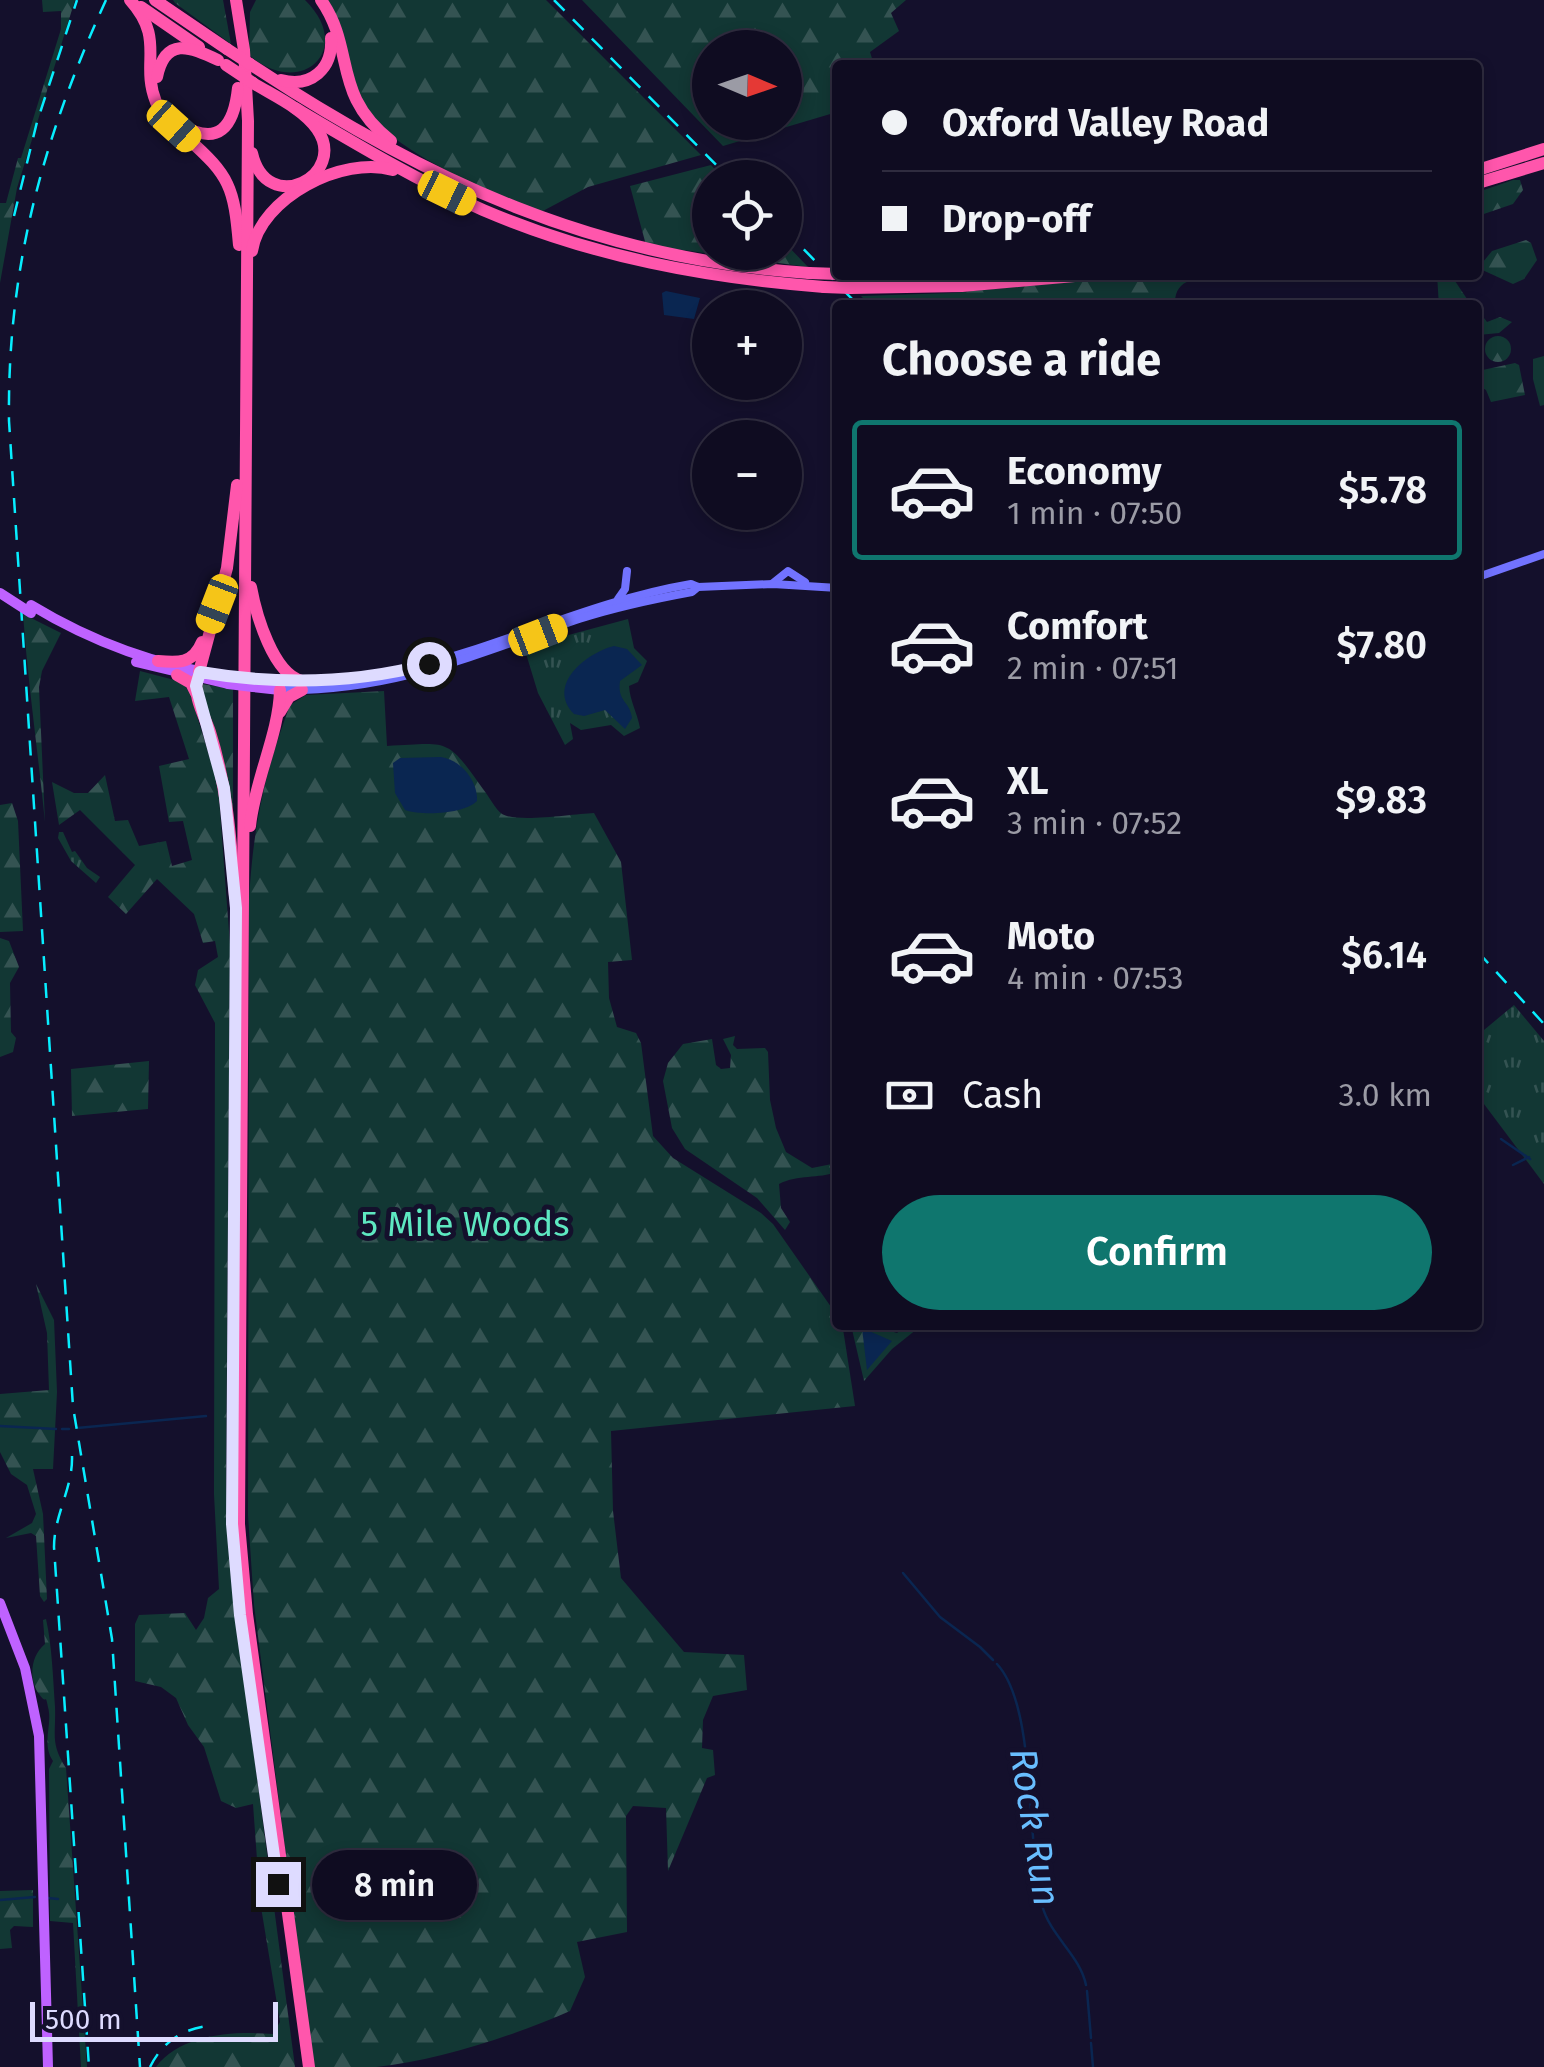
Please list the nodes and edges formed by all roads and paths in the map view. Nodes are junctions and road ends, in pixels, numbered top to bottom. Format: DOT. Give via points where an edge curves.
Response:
graph roads {
  1 [pos="130,0"];
  2 [pos="158,0"];
  3 [pos="228,0"];
  4 [pos="236,0"];
  5 [pos="248,0"];
  6 [pos="318,0"];
  7 [pos="223,58"];
  8 [pos="249,60"];
  9 [pos="238,88"];
  10 [pos="295,108"];
  11 [pos="248,121"];
  12 [pos="1544,149"];
  13 [pos="1544,163"];
  14 [pos="1482,169"];
  15 [pos="441,181"];
  16 [pos="1482,182"];
  17 [pos="239,245"];
  18 [pos="832,274"];
  19 [pos="1030,280"];
  20 [pos="247,298"];
  21 [pos="237,485"];
  22 [pos="246,541"];
  23 [pos="1544,554"];
  24 [pos="627,571"];
  25 [pos="1482,575"];
  26 [pos="633,582"];
  27 [pos="770,584"];
  28 [pos="814,586"];
  29 [pos="698,587"];
  30 [pos="832,588"];
  31 [pos="0,590"];
  32 [pos="654,590"];
  33 [pos="220,598"];
  34 [pos="618,599"];
  35 [pos="641,602"];
  36 [pos="31,609"];
  37 [pos="636,614"];
  38 [pos="158,662"];
  39 [pos="279,662"];
  40 [pos="178,675"];
  41 [pos="198,681"];
  42 [pos="280,685"];
  43 [pos="302,686"];
  44 [pos="277,718"];
  45 [pos="243,888"];
  46 [pos="236,908"];
  47 [pos="0,1603"];
  48 [pos="48,2067"];
  49 [pos="306,2067"];
  1 -- 7 [label="highway"];
  1 -- 17 [label="highway" via="151,36 156,102 224,175"];
  2 -- 7 [label="highway"];
  3 -- 9 [label="highway"];
  4 -- 8 [label="highway"];
  5 -- 8 [label="highway"];
  6 -- 8 [label="highway" via="332,42 322,71 293,82"];
  6 -- 15 [label="highway" via="331,17 350,89 364,114"];
  7 -- 8 [label="highway, bridge"];
  7 -- 9 [label="highway" via="189,48 165,56 156,80 167,112 194,132 217,132 232,118"];
  7 -- 10 [label="highway, bridge"];
  8 -- 11 [label="highway"];
  8 -- 15 [label="highway"];
  9 -- 17 [label="highway"];
  10 -- 11 [label="highway" via="317,129 324,150 316,172 298,185 278,185 260,174"];
  10 -- 15 [label="highway"];
  11 -- 20 [label="highway"];
  12 -- 14 [label="highway"];
  13 -- 16 [label="highway"];
  15 -- 18 [label="highway, bridge" via="584,234 658,253"];
  15 -- 19 [label="highway, bridge" via="517,223 611,255 708,276 850,288"];
  15 -- 20 [label="highway" via="366,166 296,192 259,226"];
  17 -- 21 [label="highway"];
  20 -- 22 [label="highway"];
  21 -- 33 [label="highway"];
  21 -- 46 [label="highway"];
  22 -- 39 [label="highway" via="254,605"];
  22 -- 45 [label="highway"];
  23 -- 25 [label="main road"];
  24 -- 34 [label="main road"];
  26 -- 32 [label="main road"];
  27 -- 28 [label="main road"];
  27 -- 28 [label="main road" via="788,571"];
  27 -- 29 [label="main road"];
  28 -- 30 [label="main road"];
  29 -- 32 [label="main road"];
  29 -- 35 [label="main road"];
  31 -- 36 [label="main road, bridge"];
  32 -- 34 [label="main road"];
  33 -- 38 [label="highway" via="195,656"];
  33 -- 41 [label="highway"];
  34 -- 43 [label="main road" via="402,670"];
  35 -- 37 [label="main road"];
  35 -- 43 [label="main road" via="428,672 363,685"];
  36 -- 38 [label="main road"];
  36 -- 40 [label="main road" via="98,648"];
  38 -- 41 [label="main road"];
  39 -- 42 [label="highway"];
  39 -- 43 [label="highway"];
  40 -- 41 [label="highway"];
  41 -- 42 [label="main road, bridge"];
  41 -- 46 [label="highway" via="224,788"];
  42 -- 43 [label="main road"];
  42 -- 44 [label="highway"];
  43 -- 44 [label="highway"];
  44 -- 45 [label="highway" via="254,794"];
  45 -- 49 [label="highway" via="240,1542"];
  46 -- 49 [label="highway" via="234,1560"];
  47 -- 48 [label="main road" via="25,1668 39,1736"];
}
